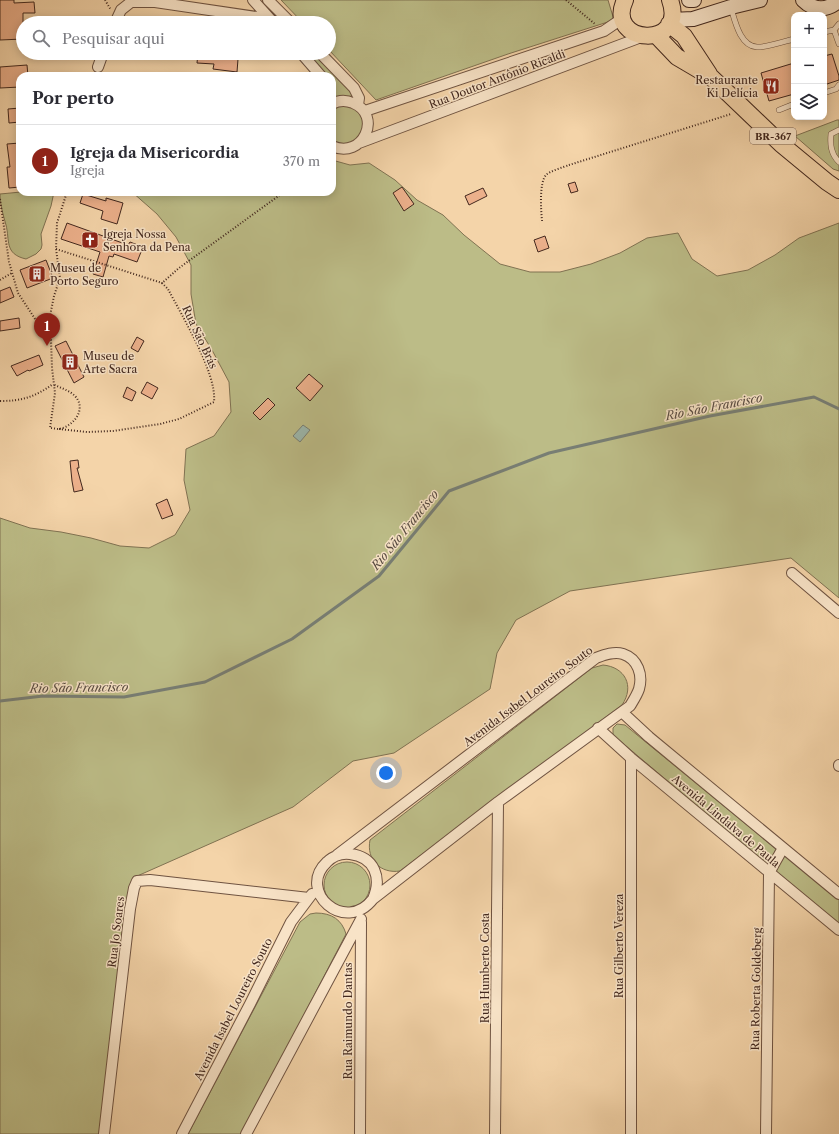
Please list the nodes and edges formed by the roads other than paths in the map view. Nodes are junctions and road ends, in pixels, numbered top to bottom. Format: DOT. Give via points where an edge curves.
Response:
graph roads {
  1 [pos="253,0"];
  2 [pos="268,0"];
  3 [pos="670,0"];
  4 [pos="689,0"];
  5 [pos="694,0"];
  6 [pos="760,0"];
  7 [pos="803,0"];
  8 [pos="839,0"];
  9 [pos="621,7"];
  10 [pos="731,7"];
  11 [pos="118,16"];
  12 [pos="241,16"];
  13 [pos="267,16"];
  14 [pos="284,16"];
  15 [pos="670,22"];
  16 [pos="839,24"];
  17 [pos="834,30"];
  18 [pos="827,31"];
  19 [pos="650,36"];
  20 [pos="791,40"];
  21 [pos="839,44"];
  22 [pos="100,60"];
  23 [pos="307,60"];
  24 [pos="327,60"];
  25 [pos="98,67"];
  26 [pos="318,72"];
  27 [pos="711,77"];
  28 [pos="839,85"];
  29 [pos="827,92"];
  30 [pos="336,102"];
  31 [pos="791,105"];
  32 [pos="362,108"];
  33 [pos="779,110"];
  34 [pos="839,130"];
  35 [pos="359,143"];
  36 [pos="336,147"];
  37 [pos="839,162"];
  38 [pos="839,190"];
  39 [pos="792,573"];
  40 [pos="839,613"];
  41 [pos="622,712"];
  42 [pos="598,728"];
  43 [pos="631,758"];
  44 [pos="498,802"];
  45 [pos="783,848"];
  46 [pos="337,856"];
  47 [pos="769,873"];
  48 [pos="318,888"];
  49 [pos="839,894"];
  50 [pos="309,898"];
  51 [pos="373,899"];
  52 [pos="364,908"];
  53 [pos="361,920"];
  54 [pos="839,930"];
  55 [pos="104,1134"];
  56 [pos="182,1134"];
  57 [pos="246,1134"];
  58 [pos="360,1134"];
  59 [pos="496,1134"];
  60 [pos="631,1134"];
  61 [pos="766,1134"];
  1 -- 13 [label="street"];
  2 -- 14 [label="street"];
  3 -- 15 [label="main road"];
  4 -- 5 [label="main road"];
  6 -- 10 [label="main road"];
  7 -- 8 [label="main road" via="818,9 830,7"];
  9 -- 19 [label="main road, BR-367" via="628,28 638,35"];
  9 -- 32 [label="street, Rua Doutor Antônio Ricaldi" via="604,31"];
  10 -- 15 [label="main road" via="693,19"];
  10 -- 20 [label="lane" via="746,43 757,47"];
  11 -- 12 [label="street" via="131,2 155,2"];
  15 -- 19 [label="main road" via="664,31"];
  15 -- 27 [label="main road, BR-367" via="684,36"];
  16 -- 17 [label="lane"];
  17 -- 18 [label="lane"];
  17 -- 21 [label="lane"];
  19 -- 27 [label="main road, BR-367" via="677,57"];
  19 -- 35 [label="street, Rua Doutor Antônio Ricaldi"];
  22 -- 25 [label="street"];
  23 -- 26 [label="street"];
  24 -- 32 [label="street" via="354,88"];
  27 -- 38 [label="main road, BR-367" via="787,148"];
  28 -- 29 [label="lane"];
  30 -- 32 [label="street" via="349,101"];
  31 -- 33 [label="lane"];
  32 -- 35 [label="street" via="368,122 364,138"];
  34 -- 37 [label="lane" via="831,134 830,142 833,156"];
  35 -- 36 [label="street, Rua Doutor Antônio Ricaldi" via="345,149"];
  39 -- 40 [label="street"];
  41 -- 42 [label="street, Avenida Isabel Loureiro Souto"];
  41 -- 45 [label="street, Avenida Lindalva de Paula"];
  41 -- 46 [label="street, Avenida Isabel Loureiro Souto" via="630,706 638,691 640,670 632,660 622,654 608,653 596,658"];
  42 -- 43 [label="street, Avenida Lindalva de Paula"];
  42 -- 44 [label="street, Avenida Isabel Loureiro Souto"];
  43 -- 47 [label="street, Avenida Lindalva de Paula"];
  43 -- 60 [label="street, Rua Gilberto Vereza"];
  44 -- 51 [label="street, Avenida Isabel Loureiro Souto"];
  44 -- 59 [label="street, Rua Humberto Costa"];
  45 -- 47 [label="street, Rua Roberta Goldeberg"];
  45 -- 49 [label="street, Avenida Lindalva de Paula"];
  46 -- 48 [label="street, Avenida Isabel Loureiro Souto" via="324,865 320,872"];
  46 -- 51 [label="street" via="347,853 358,855 374,869 377,890"];
  47 -- 54 [label="street, Avenida Lindalva de Paula"];
  47 -- 61 [label="street, Rua Roberta Goldeberg"];
  48 -- 50 [label="street, Avenida Isabel Loureiro Souto"];
  48 -- 52 [label="street" via="321,897 335,911 355,912"];
  50 -- 55 [label="street, Rua Jo Soares" via="150,880 137,881 130,909"];
  50 -- 56 [label="street, Avenida Isabel Loureiro Souto" via="291,922"];
  51 -- 52 [label="street, Avenida Isabel Loureiro Souto"];
  52 -- 53 [label="street, Rua Raimundo Dantas"];
  53 -- 57 [label="street"];
  53 -- 58 [label="street, Rua Raimundo Dantas"];
}
